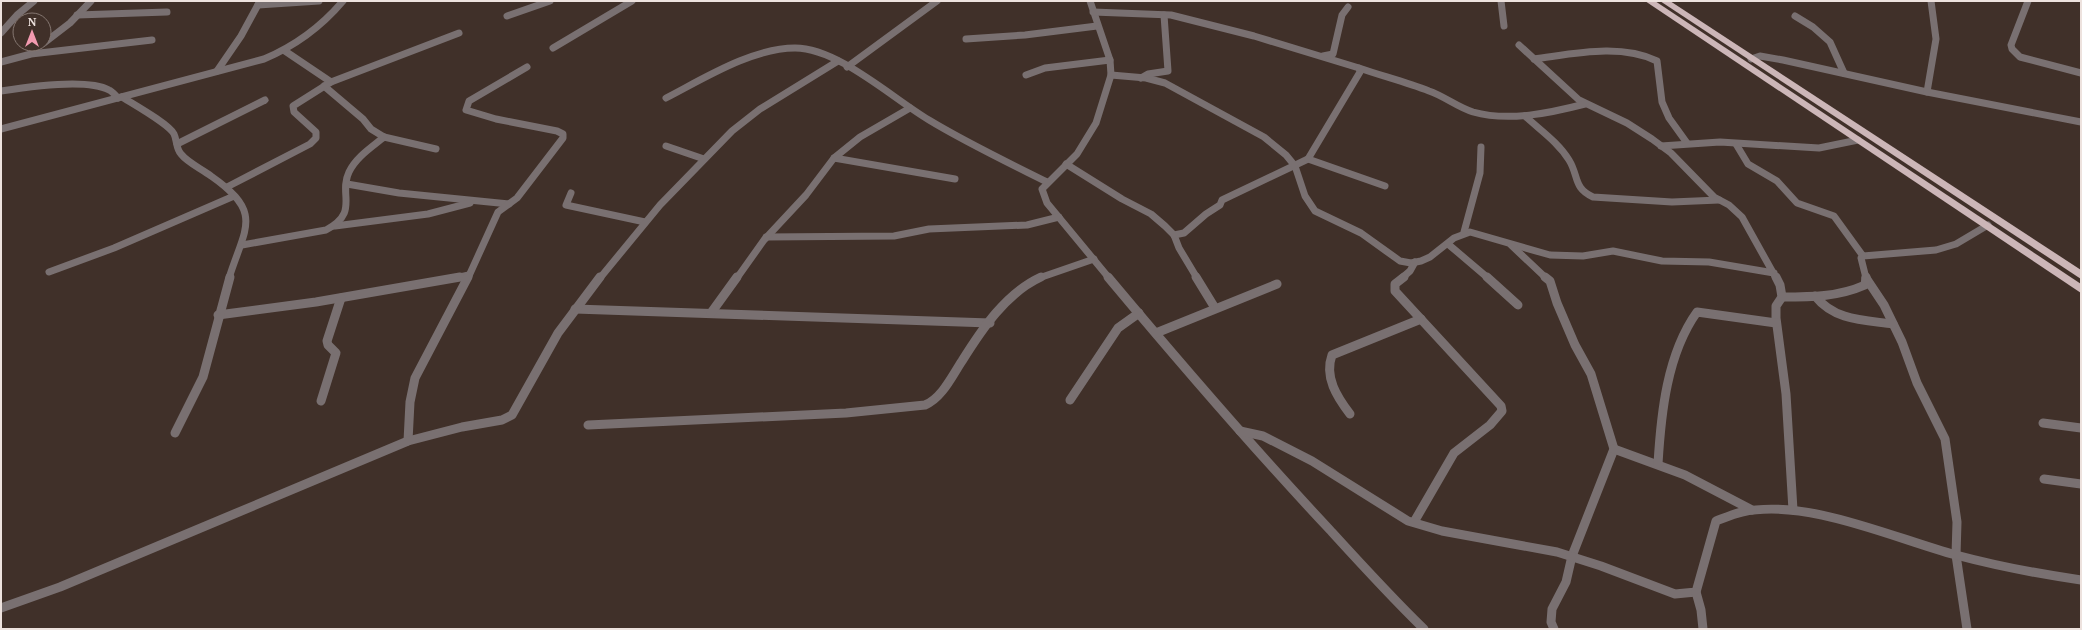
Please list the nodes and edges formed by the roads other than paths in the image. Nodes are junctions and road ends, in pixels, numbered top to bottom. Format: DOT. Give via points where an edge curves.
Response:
graph roads {
  1 [pos="34,1"];
  2 [pos="91,1"];
  3 [pos="319,1"];
  4 [pos="343,1"];
  5 [pos="550,1"];
  6 [pos="632,1"];
  7 [pos="937,1"];
  8 [pos="1090,1"];
  9 [pos="1501,1"];
  10 [pos="1649,1"];
  11 [pos="1664,1"];
  12 [pos="1931,1"];
  13 [pos="2028,1"];
  14 [pos="259,3"];
  15 [pos="1348,7"];
  16 [pos="167,12"];
  17 [pos="1093,12"];
  18 [pos="77,15"];
  19 [pos="1164,15"];
  20 [pos="507,16"];
  21 [pos="1795,16"];
  22 [pos="1096,26"];
  23 [pos="1504,26"];
  24 [pos="459,32"];
  25 [pos="1,33"];
  26 [pos="52,37"];
  27 [pos="966,39"];
  28 [pos="152,40"];
  29 [pos="1519,45"];
  30 [pos="553,48"];
  31 [pos="285,51"];
  32 [pos="31,54"];
  33 [pos="1322,56"];
  34 [pos="1534,59"];
  35 [pos="1751,59"];
  36 [pos="1110,60"];
  37 [pos="1,62"];
  38 [pos="838,62"];
  39 [pos="528,67"];
  40 [pos="847,67"];
  41 [pos="1359,68"];
  42 [pos="217,71"];
  43 [pos="2081,72"];
  44 [pos="1844,73"];
  45 [pos="1026,75"];
  46 [pos="1111,76"];
  47 [pos="1141,78"];
  48 [pos="331,82"];
  49 [pos="324,86"];
  50 [pos="1,90"];
  51 [pos="1927,92"];
  52 [pos="120,97"];
  53 [pos="666,98"];
  54 [pos="265,100"];
  55 [pos="1585,104"];
  56 [pos="910,108"];
  57 [pos="1525,116"];
  58 [pos="2081,122"];
  59 [pos="1,129"];
  60 [pos="384,137"];
  61 [pos="1858,140"];
  62 [pos="1687,143"];
  63 [pos="177,144"];
  64 [pos="1736,144"];
  65 [pos="666,146"];
  66 [pos="1661,146"];
  67 [pos="1481,147"];
  68 [pos="436,149"];
  69 [pos="834,158"];
  70 [pos="704,159"];
  71 [pos="1308,159"];
  72 [pos="1066,164"];
  73 [pos="1295,167"];
  74 [pos="955,179"];
  75 [pos="1047,182"];
  76 [pos="347,184"];
  77 [pos="1385,186"];
  78 [pos="227,187"];
  79 [pos="571,193"];
  80 [pos="234,196"];
  81 [pos="1719,200"];
  82 [pos="475,201"];
  83 [pos="509,204"];
  84 [pos="1059,217"];
  85 [pos="646,222"];
  86 [pos="1988,225"];
  87 [pos="335,226"];
  88 [pos="1464,232"];
  89 [pos="1174,235"];
  90 [pos="766,237"];
  91 [pos="1448,244"];
  92 [pos="1511,244"];
  93 [pos="242,245"];
  94 [pos="1863,256"];
  95 [pos="1094,259"];
  96 [pos="1415,262"];
  97 [pos="49,272"];
  98 [pos="1774,273"];
  99 [pos="468,275"];
  100 [pos="2081,275"];
  101 [pos="1866,278"];
  102 [pos="1277,284"];
  103 [pos="2081,289"];
  104 [pos="1815,296"];
  105 [pos="1782,297"];
  106 [pos="341,298"];
  107 [pos="1518,305"];
  108 [pos="1215,308"];
  109 [pos="576,309"];
  110 [pos="1138,312"];
  111 [pos="711,313"];
  112 [pos="218,315"];
  113 [pos="1421,319"];
  114 [pos="1776,323"];
  115 [pos="990,324"];
  116 [pos="1893,324"];
  117 [pos="1156,333"];
  118 [pos="1070,400"];
  119 [pos="321,401"];
  120 [pos="1350,414"];
  121 [pos="2043,423"];
  122 [pos="588,425"];
  123 [pos="2081,428"];
  124 [pos="1240,431"];
  125 [pos="175,433"];
  126 [pos="408,442"];
  127 [pos="1614,449"];
  128 [pos="1658,464"];
  129 [pos="2044,479"];
  130 [pos="2081,484"];
  131 [pos="1752,510"];
  132 [pos="1793,510"];
  133 [pos="1414,522"];
  134 [pos="1956,555"];
  135 [pos="1572,556"];
  136 [pos="2081,580"];
  137 [pos="1696,592"];
  138 [pos="1,608"];
  139 [pos="1424,629"];
  140 [pos="1554,629"];
  141 [pos="1703,629"];
  142 [pos="1966,629"];
  1 -- 25 [label="street"];
  2 -- 18 [label="street"];
  3 -- 14 [label="street"];
  4 -- 31 [label="street" via="321,24"];
  5 -- 20 [label="street"];
  6 -- 30 [label="street"];
  7 -- 40 [label="street"];
  8 -- 17 [label="street"];
  9 -- 23 [label="street"];
  10 -- 61 [label="highway"];
  11 -- 35 [label="highway"];
  12 -- 51 [label="street" via="1936,39"];
  13 -- 43 [label="street" via="2011,45 2012,49 2020,56"];
  14 -- 42 [label="street" via="241,36"];
  15 -- 33 [label="street" via="1342,15 1333,54"];
  16 -- 18 [label="street"];
  17 -- 19 [label="street"];
  17 -- 22 [label="street"];
  18 -- 26 [label="street" via="70,24"];
  19 -- 33 [label="street" via="1254,36"];
  19 -- 47 [label="street" via="1168,71 1148,74"];
  21 -- 44 [label="street" via="1830,42"];
  22 -- 27 [label="street"];
  22 -- 36 [label="street"];
  24 -- 48 [label="street"];
  28 -- 32 [label="street"];
  29 -- 34 [label="street"];
  31 -- 42 [label="street"];
  31 -- 48 [label="street"];
  32 -- 37 [label="street"];
  33 -- 41 [label="street"];
  34 -- 55 [label="street"];
  34 -- 62 [label="street" via="1595,52 1627,53 1652,58 1657,61 1664,107"];
  35 -- 44 [label="street" via="1760,56"];
  35 -- 100 [label="highway"];
  36 -- 45 [label="street" via="1045,68"];
  36 -- 46 [label="street"];
  38 -- 40 [label="street"];
  38 -- 53 [label="street" via="802,48 783,49 740,62"];
  38 -- 70 [label="street" via="760,109 732,131"];
  39 -- 83 [label="street" via="469,100 466,110 563,134 564,138 529,185"];
  40 -- 56 [label="street"];
  41 -- 57 [label="street" via="1440,95 1454,104 1479,113"];
  41 -- 71 [label="street" via="1360,72"];
  42 -- 52 [label="street"];
  44 -- 51 [label="street"];
  46 -- 47 [label="street"];
  46 -- 72 [label="street" via="1096,123 1077,154"];
  47 -- 73 [label="street" via="1165,83 1254,130 1274,145"];
  48 -- 49 [label="street"];
  49 -- 60 [label="street" via="371,129"];
  49 -- 78 [label="street" via="293,106 294,112 316,132 316,138 310,144"];
  50 -- 52 [label="street" via="43,84 99,86"];
  51 -- 58 [label="street"];
  52 -- 59 [label="street"];
  52 -- 63 [label="street" via="174,133"];
  54 -- 63 [label="street"];
  55 -- 57 [label="street" via="1551,113"];
  55 -- 66 [label="street" via="1627,123"];
  56 -- 69 [label="street" via="860,137"];
  56 -- 75 [label="street" via="998,158"];
  57 -- 81 [label="street" via="1562,151 1570,162 1579,189 1584,194 1679,203"];
  60 -- 68 [label="street"];
  60 -- 76 [label="street" via="352,167"];
  61 -- 64 [label="street" via="1833,148 1807,149"];
  61 -- 86 [label="highway"];
  62 -- 64 [label="street"];
  62 -- 66 [label="street"];
  63 -- 78 [label="street" via="180,154"];
  64 -- 94 [label="street" via="1748,164 1777,181 1797,203 1834,216"];
  65 -- 70 [label="street"];
  66 -- 81 [label="street"];
  67 -- 88 [label="street" via="1480,173"];
  69 -- 74 [label="street"];
  69 -- 90 [label="street" via="806,195"];
  70 -- 85 [label="street"];
  71 -- 73 [label="street"];
  71 -- 77 [label="street"];
  72 -- 75 [label="street"];
  72 -- 89 [label="street" via="1151,214"];
  73 -- 89 [label="street" via="1222,200 1220,205 1184,233"];
  73 -- 96 [label="street" via="1304,197 1310,206 1360,232 1400,261"];
  75 -- 84 [label="street" via="1042,189 1047,203"];
  76 -- 82 [label="street" via="399,193"];
  76 -- 87 [label="street" via="346,211 342,220"];
  78 -- 80 [label="street"];
  79 -- 85 [label="street" via="566,205"];
  80 -- 93 [label="street" via="243,207 247,222"];
  80 -- 97 [label="street" via="101,253"];
  81 -- 98 [label="street" via="1742,217"];
  82 -- 83 [label="street"];
  82 -- 87 [label="street" via="428,214"];
  83 -- 99 [label="street" via="498,212"];
  84 -- 90 [label="street" via="1028,225 929,229 894,236"];
  84 -- 95 [label="street"];
  85 -- 109 [label="street" via="612,261"];
  86 -- 94 [label="street" via="1956,244 1936,250"];
  86 -- 103 [label="highway"];
  87 -- 93 [label="street" via="326,230"];
  88 -- 91 [label="street"];
  88 -- 92 [label="street"];
  89 -- 108 [label="street" via="1179,248"];
  90 -- 111 [label="street"];
  91 -- 96 [label="street" via="1439,252"];
  91 -- 107 [label="street"];
  92 -- 98 [label="street" via="1550,255 1583,256 1612,251 1662,261 1709,262"];
  92 -- 127 [label="street" via="1550,281 1575,345 1591,374"];
  93 -- 112 [label="street"];
  94 -- 101 [label="street" via="1861,258"];
  95 -- 110 [label="street"];
  95 -- 115 [label="street" via="1036,280 1019,291"];
  96 -- 113 [label="street" via="1410,271 1395,284 1395,291"];
  98 -- 105 [label="street"];
  99 -- 106 [label="street"];
  99 -- 126 [label="street" via="415,378 410,402"];
  101 -- 104 [label="street" via="1865,285 1856,290"];
  101 -- 116 [label="street"];
  102 -- 108 [label="street"];
  104 -- 105 [label="street"];
  104 -- 116 [label="street" via="1820,304 1837,316"];
  105 -- 114 [label="street" via="1776,306"];
  106 -- 112 [label="street"];
  106 -- 119 [label="street" via="327,341 336,353"];
  108 -- 117 [label="street"];
  109 -- 111 [label="street"];
  109 -- 126 [label="street" via="558,333 512,415 502,420 462,427"];
  110 -- 117 [label="street"];
  110 -- 118 [label="street" via="1118,328"];
  111 -- 115 [label="street"];
  112 -- 125 [label="street" via="203,377"];
  113 -- 120 [label="street" via="1332,355 1330,377 1341,402"];
  113 -- 133 [label="street" via="1501,406 1502,411 1490,425 1454,453"];
  114 -- 128 [label="street" via="1705,312 1697,312 1692,317 1685,328 1676,354 1659,436"];
  114 -- 132 [label="street" via="1786,394"];
  115 -- 122 [label="street" via="942,391 932,402 924,405 846,413"];
  116 -- 134 [label="street" via="1917,383 1945,439 1956,522"];
  117 -- 124 [label="street"];
  121 -- 123 [label="street"];
  124 -- 133 [label="street" via="1263,436 1312,461"];
  124 -- 139 [label="street"];
  126 -- 138 [label="street" via="60,587"];
  127 -- 128 [label="street"];
  127 -- 135 [label="street"];
  128 -- 131 [label="street" via="1728,495"];
  129 -- 130 [label="street"];
  131 -- 132 [label="street"];
  131 -- 137 [label="street" via="1728,514 1716,521"];
  132 -- 134 [label="street" via="1872,529"];
  133 -- 135 [label="street" via="1442,532 1529,546"];
  134 -- 136 [label="street"];
  134 -- 142 [label="street"];
  135 -- 137 [label="street" via="1676,594"];
  135 -- 140 [label="street" via="1566,582 1552,609 1551,622"];
  137 -- 141 [label="street"];
}
